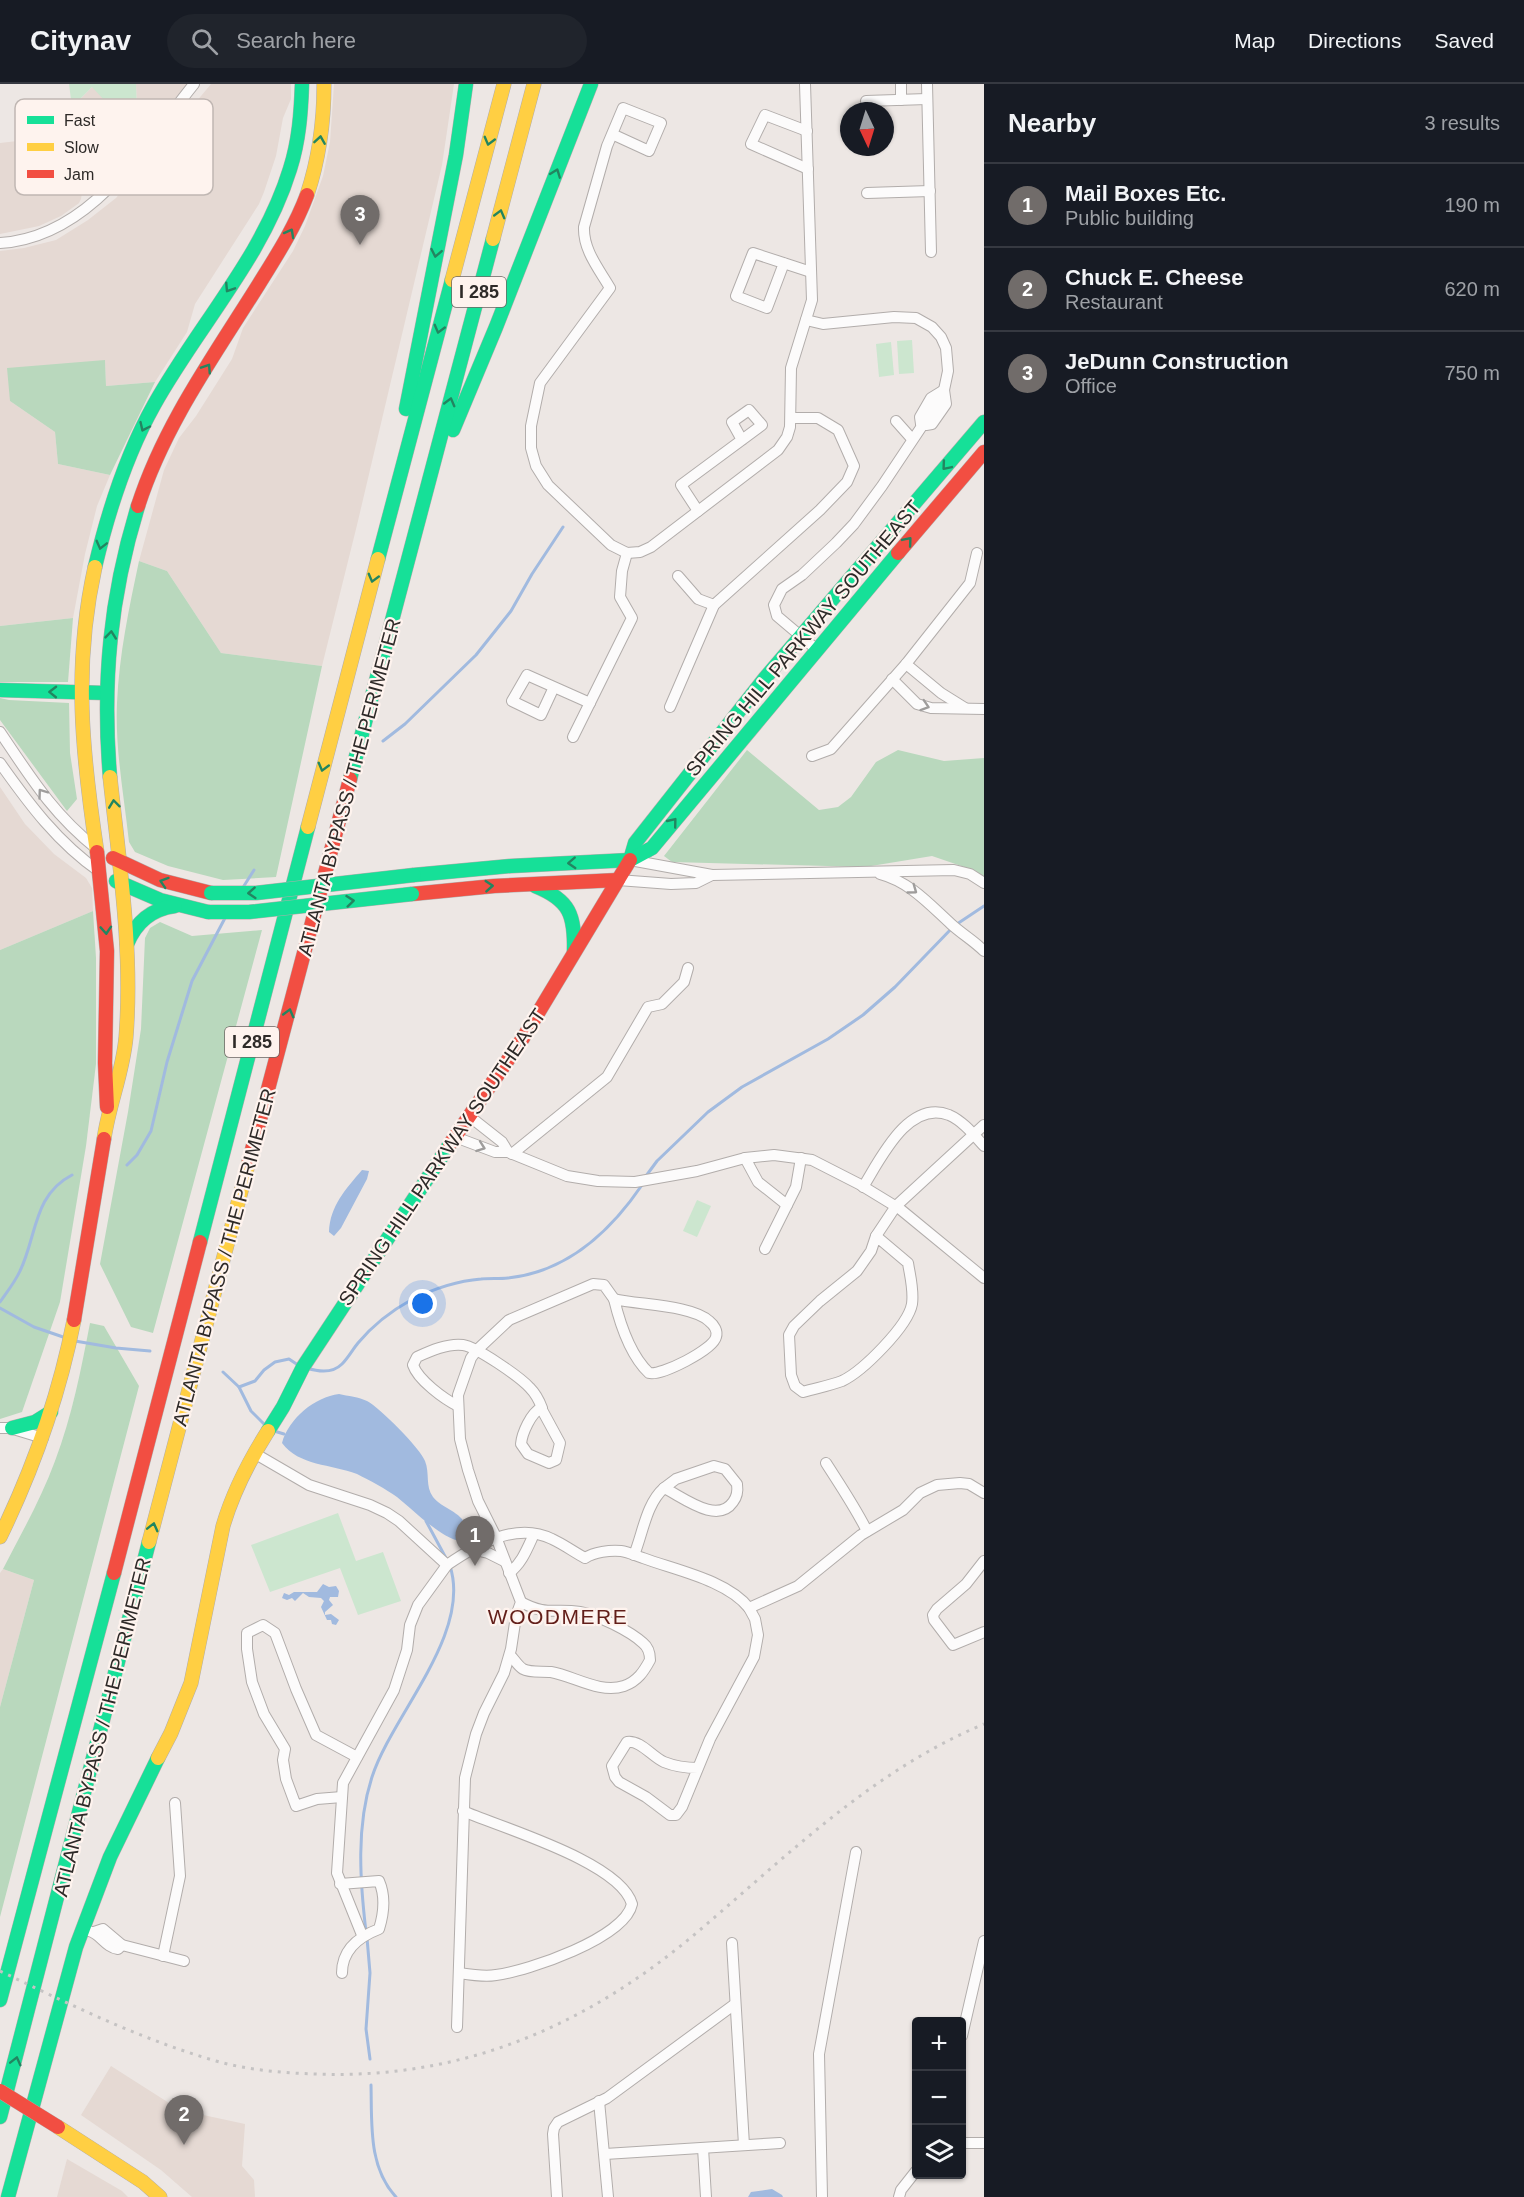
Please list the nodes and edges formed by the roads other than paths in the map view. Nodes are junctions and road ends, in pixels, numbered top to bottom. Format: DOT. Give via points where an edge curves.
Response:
graph roads {
  1 [pos="194,84"];
  2 [pos="302,84"];
  3 [pos="324,84"];
  4 [pos="466,84"];
  5 [pos="504,84"];
  6 [pos="534,84"];
  7 [pos="591,84"];
  8 [pos="805,84"];
  9 [pos="901,84"];
  10 [pos="927,84"];
  11 [pos="182,99"];
  12 [pos="927,99"];
  13 [pos="901,100"];
  14 [pos="866,101"];
  15 [pos="807,131"];
  16 [pos="612,134"];
  17 [pos="808,169"];
  18 [pos="930,191"];
  19 [pos="867,193"];
  20 [pos="101,195"];
  21 [pos="0,243"];
  22 [pos="931,252"];
  23 [pos="784,263"];
  24 [pos="811,272"];
  25 [pos="806,320"];
  26 [pos="791,418"];
  27 [pos="896,420"];
  28 [pos="984,422"];
  29 [pos="912,439"];
  30 [pos="742,440"];
  31 [pos="984,452"];
  32 [pos="424,500"];
  33 [pos="698,511"];
  34 [pos="627,553"];
  35 [pos="379,554"];
  36 [pos="977,554"];
  37 [pos="678,576"];
  38 [pos="714,605"];
  39 [pos="801,637"];
  40 [pos="816,649"];
  41 [pos="906,664"];
  42 [pos="892,679"];
  43 [pos="554,687"];
  44 [pos="0,690"];
  45 [pos="81,693"];
  46 [pos="106,693"];
  47 [pos="590,703"];
  48 [pos="670,707"];
  49 [pos="968,709"];
  50 [pos="984,709"];
  51 [pos="0,732"];
  52 [pos="573,737"];
  53 [pos="812,756"];
  54 [pos="0,763"];
  55 [pos="97,849"];
  56 [pos="630,861"];
  57 [pos="120,862"];
  58 [pos="859,871"];
  59 [pos="100,872"];
  60 [pos="712,875"];
  61 [pos="618,880"];
  62 [pos="530,883"];
  63 [pos="984,883"];
  64 [pos="122,885"];
  65 [pos="181,906"];
  66 [pos="126,947"];
  67 [pos="984,951"];
  68 [pos="574,953"];
  69 [pos="688,968"];
  70 [pos="107,1116"];
  71 [pos="469,1116"];
  72 [pos="984,1125"];
  73 [pos="973,1134"];
  74 [pos="455,1137"];
  75 [pos="984,1146"];
  76 [pos="510,1153"];
  77 [pos="745,1158"];
  78 [pos="801,1158"];
  79 [pos="863,1187"];
  80 [pos="787,1204"];
  81 [pos="896,1206"];
  82 [pos="876,1236"];
  83 [pos="765,1250"];
  84 [pos="984,1278"];
  85 [pos="614,1299"];
  86 [pos="477,1350"];
  87 [pos="458,1406"];
  88 [pos="542,1408"];
  89 [pos="51,1412"];
  90 [pos="6,1428"];
  91 [pos="43,1438"];
  92 [pos="254,1454"];
  93 [pos="826,1463"];
  94 [pos="664,1488"];
  95 [pos="984,1493"];
  96 [pos="867,1531"];
  97 [pos="534,1534"];
  98 [pos="0,1537"];
  99 [pos="496,1537"];
  100 [pos="471,1549"];
  101 [pos="634,1555"];
  102 [pos="504,1561"];
  103 [pos="984,1561"];
  104 [pos="447,1565"];
  105 [pos="509,1573"];
  106 [pos="521,1602"];
  107 [pos="749,1608"];
  108 [pos="984,1632"];
  109 [pos="510,1655"];
  110 [pos="357,1757"];
  111 [pos="698,1768"];
  112 [pos="342,1797"];
  113 [pos="175,1803"];
  114 [pos="464,1811"];
  115 [pos="856,1852"];
  116 [pos="340,1884"];
  117 [pos="89,1931"];
  118 [pos="362,1935"];
  119 [pos="732,1943"];
  120 [pos="984,1943"];
  121 [pos="163,1956"];
  122 [pos="184,1961"];
  123 [pos="342,1973"];
  124 [pos="459,1973"];
  125 [pos="0,2000"];
  126 [pos="735,2004"];
  127 [pos="966,2019"];
  128 [pos="457,2027"];
  129 [pos="0,2091"];
  130 [pos="600,2101"];
  131 [pos="0,2118"];
  132 [pos="780,2143"];
  133 [pos="966,2143"];
  134 [pos="984,2143"];
  135 [pos="744,2145"];
  136 [pos="703,2148"];
  137 [pos="605,2154"];
  138 [pos="912,2176"];
  139 [pos="8,2197"];
  140 [pos="160,2197"];
  141 [pos="557,2197"];
  142 [pos="608,2197"];
  143 [pos="706,2197"];
  144 [pos="822,2197"];
  145 [pos="899,2197"];
  1 -- 11 [label="street"];
  2 -- 45 [label="main road, one-way" via="295,151 274,214 159,396 118,489 90,593"];
  46 -- 3 [label="main road, one-way" via="111,627 122,567 143,492 181,408 298,217 317,159"];
  4 -- 35 [label="main road, one-way" via="456,155"];
  5 -- 35 [label="main road, ATLANTA BYPASS / THE PERIMETER / I 285, one-way"];
  32 -- 6 [label="main road, ATLANTA BYPASS / THE PERIMETER / I 285, one-way"];
  32 -- 7 [label="main road, one-way"];
  8 -- 15 [label="street"];
  9 -- 13 [label="street"];
  10 -- 12 [label="street"];
  12 -- 13 [label="street"];
  12 -- 18 [label="street"];
  13 -- 14 [label="street"];
  15 -- 17 [label="street"];
  15 -- 17 [label="street" via="765,114 751,144"];
  16 -- 16 [label="street" via="622,108 661,123 649,151"];
  16 -- 34 [label="street" via="583,237 610,288 540,383 530,438 536,466 548,484 610,545"];
  17 -- 24 [label="street"];
  18 -- 19 [label="street"];
  18 -- 22 [label="street"];
  20 -- 21 [label="street" via="74,217 45,232"];
  23 -- 23 [label="street" via="753,253 736,296 767,308"];
  23 -- 24 [label="street"];
  24 -- 25 [label="street" via="812,300"];
  25 -- 26 [label="street" via="790,368"];
  25 -- 29 [label="street" via="823,324 902,316 923,321 941,337 948,370 946,404 932,424 921,426"];
  26 -- 33 [label="street" via="787,437 778,450"];
  26 -- 38 [label="street" via="818,418 838,430 854,466 847,482 820,510"];
  27 -- 29 [label="street"];
  28 -- 39 [label="main road, SPRING HILL PARKWAY SOUTHEAST, one-way"];
  29 -- 39 [label="street" via="854,524 778,594 774,605 777,616"];
  30 -- 33 [label="street" via="681,485"];
  40 -- 31 [label="main road, SPRING HILL PARKWAY SOUTHEAST, one-way"];
  131 -- 32 [label="main road, ATLANTA BYPASS / THE PERIMETER / I 285, one-way"];
  33 -- 34 [label="street" via="651,547"];
  34 -- 47 [label="street" via="620,597 632,618"];
  35 -- 125 [label="main road, ATLANTA BYPASS / THE PERIMETER / I 285, one-way"];
  36 -- 41 [label="street" via="970,583"];
  37 -- 38 [label="street" via="698,599"];
  38 -- 48 [label="street"];
  39 -- 40 [label="street"];
  39 -- 56 [label="main road, SPRING HILL PARKWAY SOUTHEAST" via="635,843"];
  56 -- 40 [label="main road, SPRING HILL PARKWAY SOUTHEAST, one-way" via="652,848"];
  41 -- 42 [label="street"];
  41 -- 49 [label="street"];
  42 -- 49 [label="street, one-way" via="917,704"];
  42 -- 53 [label="street" via="831,749"];
  43 -- 47 [label="street"];
  45 -- 44 [label="main road, one-way"];
  45 -- 46 [label="main road"];
  45 -- 55 [label="main road" via="84,753"];
  57 -- 46 [label="main road, one-way"];
  47 -- 52 [label="street"];
  49 -- 50 [label="street"];
  55 -- 51 [label="street, one-way" via="52,807"];
  54 -- 59 [label="street" via="48,827"];
  55 -- 57 [label="main road"];
  55 -- 59 [label="main road"];
  56 -- 57 [label="main road, one-way, bridge" via="511,866 256,893 211,893 159,881"];
  56 -- 60 [label="street"];
  56 -- 61 [label="main road, SPRING HILL PARKWAY SOUTHEAST"];
  57 -- 64 [label="main road"];
  58 -- 60 [label="street"];
  58 -- 63 [label="street" via="954,870"];
  58 -- 67 [label="street, one-way" via="882,874 904,883"];
  59 -- 64 [label="main road"];
  59 -- 70 [label="main road, one-way" via="107,951"];
  60 -- 61 [label="street" via="696,883"];
  61 -- 62 [label="main road"];
  61 -- 68 [label="main road, SPRING HILL PARKWAY SOUTHEAST"];
  65 -- 62 [label="main road, one-way, bridge" via="208,912 249,912"];
  62 -- 68 [label="main road" via="566,902 574,923"];
  64 -- 65 [label="main road"];
  64 -- 66 [label="main road"];
  65 -- 66 [label="main road" via="160,908 145,916"];
  66 -- 70 [label="main road" via="123,1048 119,1080"];
  68 -- 71 [label="main road, SPRING HILL PARKWAY SOUTHEAST" via="523,1038"];
  69 -- 76 [label="street" via="684,982 662,1004 648,1007 607,1077"];
  70 -- 89 [label="main road" via="71,1336"];
  71 -- 74 [label="main road, SPRING HILL PARKWAY SOUTHEAST"];
  71 -- 76 [label="street"];
  72 -- 73 [label="street"];
  73 -- 75 [label="street"];
  73 -- 79 [label="street" via="948,1115 930,1113 915,1118 894,1138"];
  73 -- 81 [label="street"];
  74 -- 76 [label="street, one-way" via="495,1152"];
  74 -- 92 [label="main road, SPRING HILL PARKWAY SOUTHEAST" via="303,1367"];
  76 -- 77 [label="street" via="567,1176 635,1182"];
  77 -- 78 [label="street"];
  77 -- 80 [label="street" via="764,1188"];
  78 -- 79 [label="street"];
  78 -- 80 [label="street" via="796,1187"];
  79 -- 81 [label="street"];
  80 -- 83 [label="street"];
  81 -- 82 [label="street"];
  81 -- 84 [label="street"];
  82 -- 82 [label="street" via="857,1271 820,1301 789,1335 791,1375 802,1392 856,1373 894,1335 910,1312 908,1263"];
  85 -- 85 [label="street" via="692,1311 715,1328 714,1342 697,1355 657,1374 649,1373 625,1333"];
  85 -- 86 [label="street" via="604,1285 593,1284 509,1320"];
  86 -- 87 [label="street" via="458,1395"];
  86 -- 87 [label="street" via="463,1345 447,1347 414,1360 415,1371"];
  86 -- 88 [label="street" via="530,1388"];
  87 -- 99 [label="street" via="468,1470"];
  88 -- 88 [label="street" via="560,1443 556,1460 549,1464 528,1454 521,1444 536,1410"];
  89 -- 90 [label="main road" via="35,1422"];
  89 -- 91 [label="main road"];
  90 -- 91 [label="street"];
  91 -- 98 [label="main road"];
  92 -- 104 [label="street" via="309,1485 387,1513"];
  92 -- 117 [label="main road, SPRING HILL PARKWAY SOUTHEAST" via="230,1502 223,1526 191,1683 110,1857"];
  93 -- 96 [label="street"];
  94 -- 94 [label="street" via="702,1509 717,1512 735,1500 737,1488 725,1469 714,1466 676,1479"];
  94 -- 101 [label="street" via="644,1521"];
  95 -- 96 [label="street" via="969,1484 938,1485 920,1493 903,1510"];
  96 -- 107 [label="street" via="798,1586"];
  97 -- 99 [label="street"];
  97 -- 101 [label="street" via="552,1538 585,1558 619,1551"];
  97 -- 105 [label="street" via="524,1556"];
  99 -- 100 [label="street"];
  99 -- 102 [label="street"];
  100 -- 102 [label="street"];
  100 -- 104 [label="street"];
  101 -- 107 [label="street" via="714,1584"];
  102 -- 105 [label="street"];
  103 -- 108 [label="street" via="933,1614 953,1645"];
  104 -- 110 [label="street" via="418,1605 394,1690"];
  105 -- 106 [label="street"];
  106 -- 109 [label="street"];
  106 -- 109 [label="street" via="539,1611 581,1612 607,1622 644,1644 651,1660 636,1680 608,1688 521,1668"];
  107 -- 111 [label="street" via="758,1635 754,1658 717,1724"];
  109 -- 114 [label="street" via="476,1734 465,1778"];
  110 -- 112 [label="street" via="343,1783"];
  110 -- 112 [label="street" via="316,1735 275,1633 263,1625 247,1633 252,1682 264,1714 285,1749 286,1779 296,1806"];
  111 -- 111 [label="street" via="665,1762 639,1744 627,1742 612,1766 619,1782 670,1815 676,1815 682,1807"];
  112 -- 116 [label="street" via="337,1873"];
  113 -- 121 [label="street" via="180,1876"];
  114 -- 124 [label="street"];
  114 -- 124 [label="street" via="585,1861 618,1883 632,1904 623,1921 604,1935 542,1964 496,1975"];
  115 -- 144 [label="street" via="819,2054"];
  116 -- 118 [label="street"];
  116 -- 118 [label="street" via="379,1881 384,1913 379,1929"];
  117 -- 121 [label="street" via="103,1929 122,1945"];
  117 -- 139 [label="main road, SPRING HILL PARKWAY SOUTHEAST" via="59,2006"];
  118 -- 123 [label="street" via="342,1961"];
  119 -- 126 [label="street"];
  120 -- 127 [label="street"];
  121 -- 122 [label="street"];
  124 -- 128 [label="street"];
  126 -- 130 [label="street"];
  126 -- 135 [label="street"];
  129 -- 140 [label="main road, bridge" via="143,2182"];
  130 -- 137 [label="street"];
  130 -- 141 [label="street" via="558,2122 554,2128"];
  132 -- 135 [label="street"];
  133 -- 134 [label="street"];
  135 -- 136 [label="street"];
  136 -- 137 [label="street"];
  136 -- 143 [label="street"];
  137 -- 142 [label="street"];
  138 -- 145 [label="street"];
}
